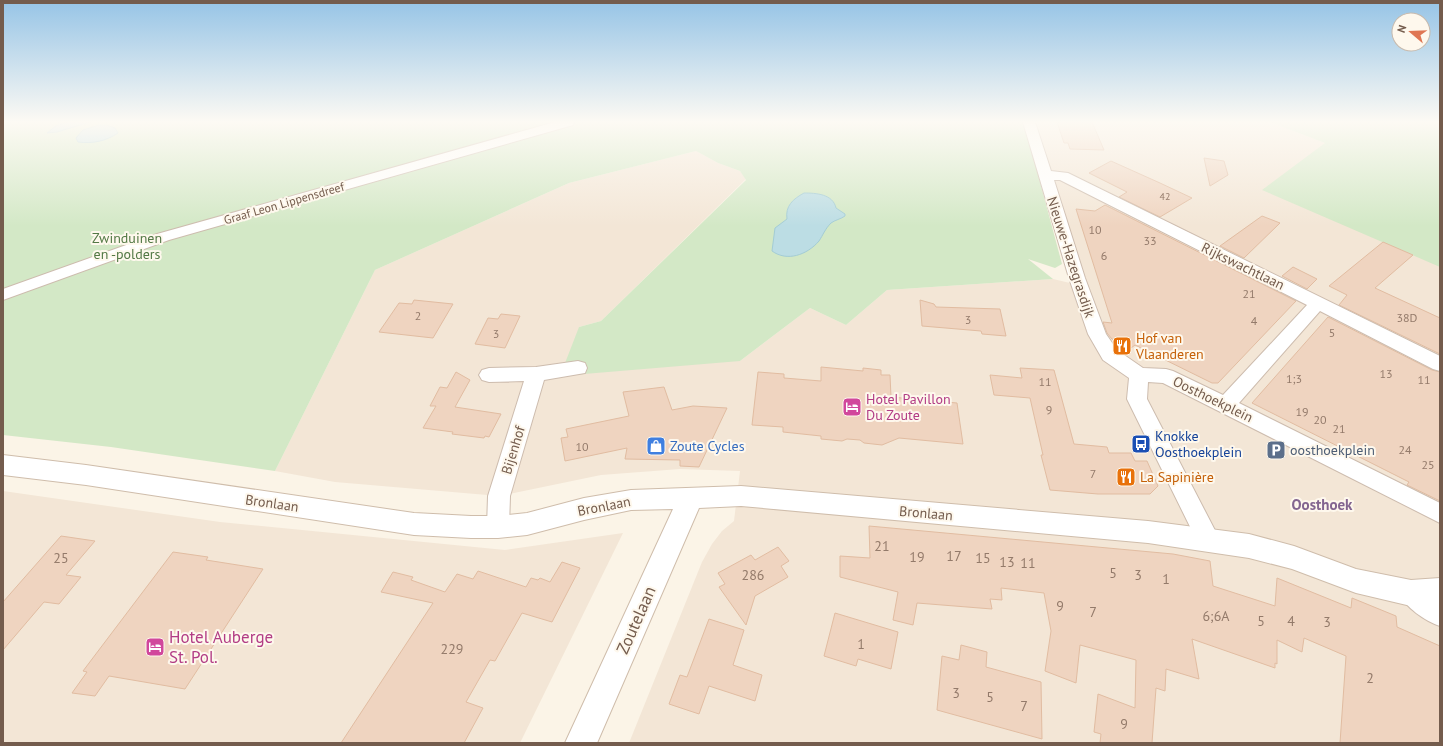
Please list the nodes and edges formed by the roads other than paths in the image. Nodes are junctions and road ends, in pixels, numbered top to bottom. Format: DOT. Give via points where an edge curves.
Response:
graph roads {
  1 [pos="445,157"];
  2 [pos="1040,157"];
  3 [pos="1045,175"];
  4 [pos="3,295"];
  5 [pos="1318,303"];
  6 [pos="1440,364"];
  7 [pos="578,368"];
  8 [pos="536,374"];
  9 [pos="489,375"];
  10 [pos="1139,375"];
  11 [pos="1226,404"];
  12 [pos="3,465"];
  13 [pos="691,497"];
  14 [pos="1440,514"];
  15 [pos="498,527"];
  16 [pos="1208,540"];
  17 [pos="1440,591"];
  18 [pos="1411,593"];
  19 [pos="1440,615"];
  20 [pos="581,743"];
  1 -- 4 [label="street, Graaf Leon Lippensdreef" via="163,237"];
  2 -- 3 [label="street, Nieuwe-Hazegrasdijk"];
  3 -- 5 [label="street, Rijkswachtlaan" via="1063,176"];
  3 -- 10 [label="street, Nieuwe-Hazegrasdijk" via="1097,334 1110,355"];
  5 -- 6 [label="street, Rijkswachtlaan"];
  5 -- 11 [label="street"];
  7 -- 8 [label="street"];
  8 -- 9 [label="street"];
  8 -- 15 [label="street, Bijenhof" via="499,496"];
  10 -- 11 [label="street, Oosthoekplein" via="1166,376"];
  10 -- 16 [label="street" via="1137,399"];
  11 -- 14 [label="street, Oosthoekplein"];
  12 -- 15 [label="street, Bronlaan" via="414,524"];
  13 -- 15 [label="street, Bronlaan" via="631,500 584,508 527,524"];
  13 -- 16 [label="street, Bronlaan" via="741,496"];
  13 -- 20 [label="street, Zoutelaan"];
  16 -- 18 [label="street" via="1249,546 1294,558 1356,581"];
  17 -- 18 [label="street"];
  18 -- 19 [label="street"];
}
